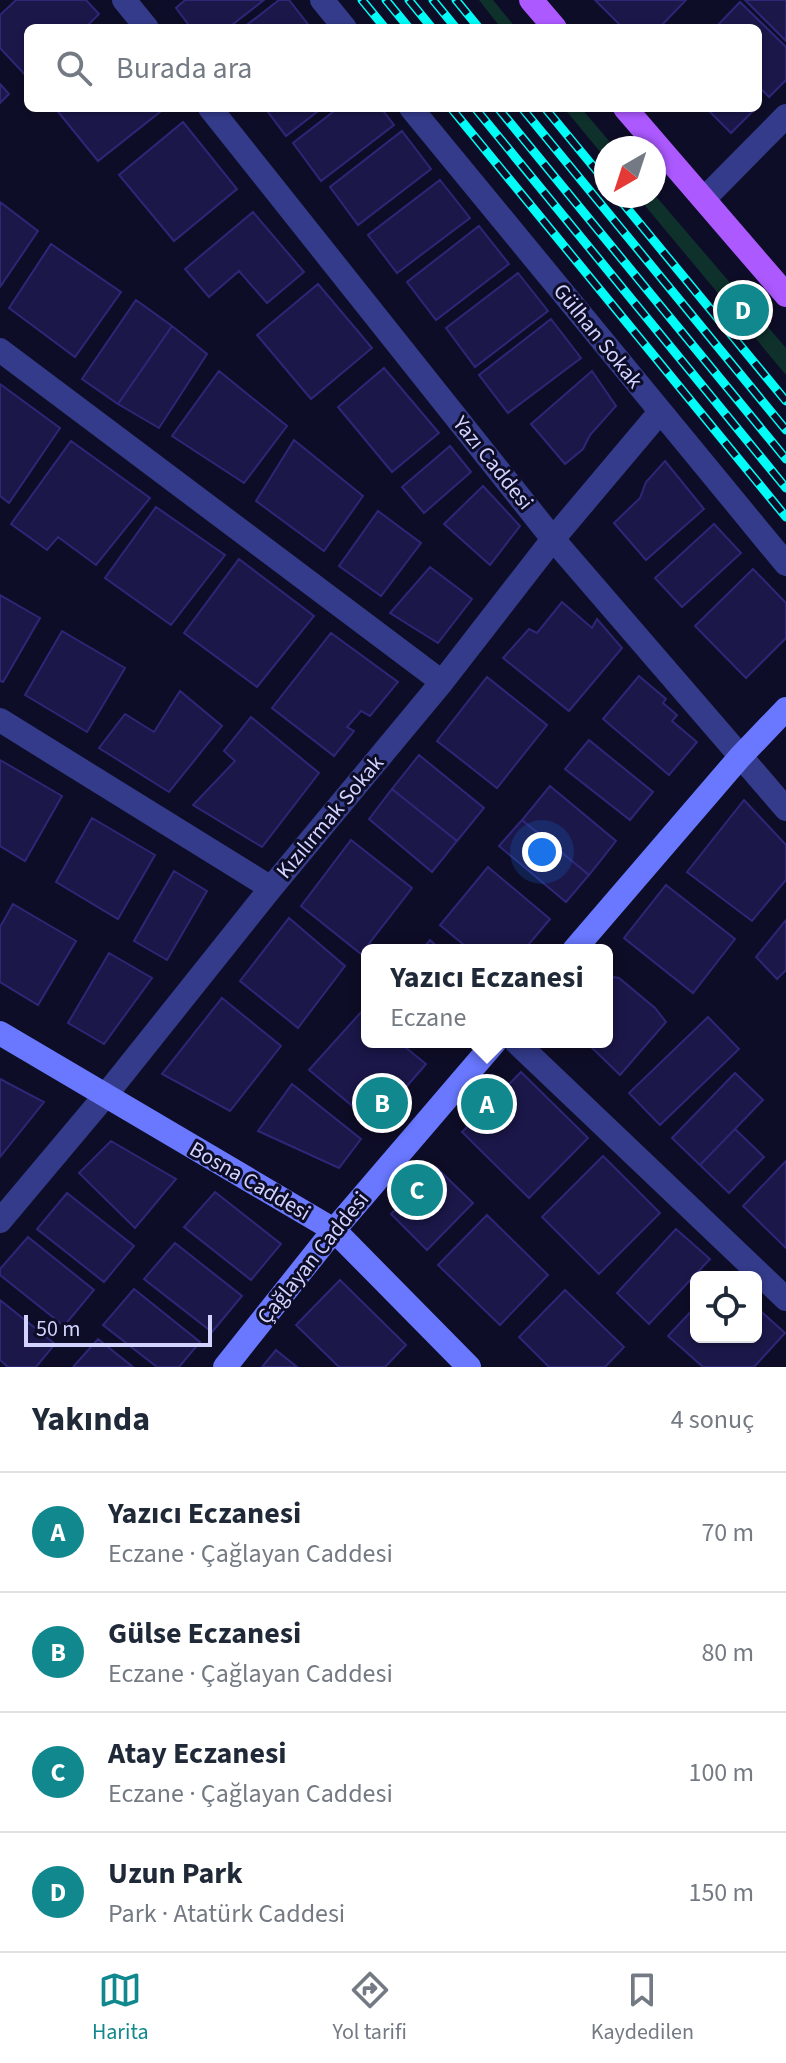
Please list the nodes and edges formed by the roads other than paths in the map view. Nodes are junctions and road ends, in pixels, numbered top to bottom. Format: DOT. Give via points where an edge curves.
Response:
graph roads {
  1 [pos="124,0"];
  2 [pos="322,0"];
  3 [pos="539,3"];
  4 [pos="144,24"];
  5 [pos="342,24"];
  6 [pos="552,24"];
  7 [pos="213,112"];
  8 [pos="414,112"];
  9 [pos="629,112"];
  10 [pos="786,116"];
  11 [pos="705,198"];
  12 [pos="786,295"];
  13 [pos="0,350"];
  14 [pos="660,412"];
  15 [pos="553,539"];
  16 [pos="786,564"];
  17 [pos="442,682"];
  18 [pos="786,709"];
  19 [pos="0,720"];
  20 [pos="740,757"];
  21 [pos="786,809"];
  22 [pos="271,888"];
  23 [pos="579,944"];
  24 [pos="0,1033"];
  25 [pos="490,1048"];
  26 [pos="522,1048"];
  27 [pos="105,1096"];
  28 [pos="0,1221"];
  29 [pos="334,1230"];
  30 [pos="786,1299"];
  31 [pos="225,1367"];
  32 [pos="469,1367"];
  1 -- 4 [label="street"];
  2 -- 5 [label="street"];
  3 -- 6 [label="main road"];
  7 -- 15 [label="street, Yazı Caddesi"];
  8 -- 14 [label="street, Gülhan Sokak"];
  9 -- 11 [label="main road"];
  10 -- 11 [label="street"];
  11 -- 12 [label="main road"];
  13 -- 17 [label="street"];
  14 -- 15 [label="street, Kızılırmak Sokak"];
  14 -- 16 [label="street, Gülhan Sokak"];
  15 -- 17 [label="street, Kızılırmak Sokak"];
  15 -- 20 [label="street, Yazı Caddesi"];
  17 -- 22 [label="street, Kızılırmak Sokak"];
  18 -- 20 [label="street"];
  19 -- 22 [label="street"];
  20 -- 21 [label="street, Yazı Caddesi"];
  20 -- 23 [label="street"];
  22 -- 27 [label="street, Kızılırmak Sokak"];
  24 -- 27 [label="street, Bosna Caddesi"];
  25 -- 29 [label="street, Çağlayan Caddesi"];
  26 -- 30 [label="street"];
  27 -- 28 [label="street, Kızılırmak Sokak"];
  27 -- 29 [label="street, Bosna Caddesi"];
  29 -- 31 [label="street, Çağlayan Caddesi"];
  29 -- 32 [label="street, Bosna Caddesi"];
}
